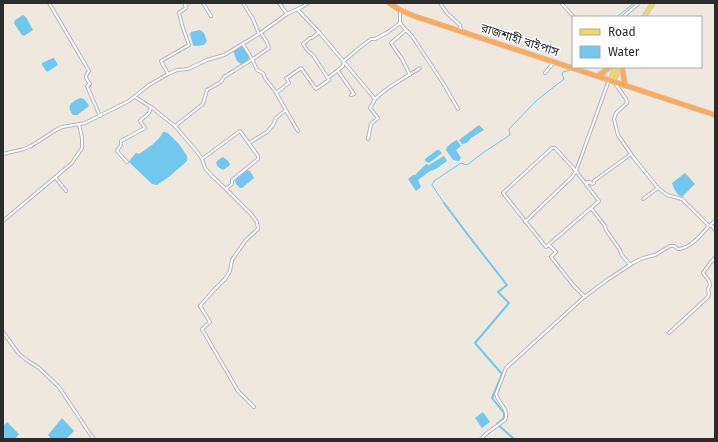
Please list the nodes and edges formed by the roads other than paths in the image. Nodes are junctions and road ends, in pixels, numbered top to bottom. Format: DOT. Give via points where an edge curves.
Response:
graph roads {
  1 [pos="49,3"];
  2 [pos="189,3"];
  3 [pos="203,3"];
  4 [pos="243,3"];
  5 [pos="279,3"];
  6 [pos="308,3"];
  7 [pos="389,3"];
  8 [pos="440,3"];
  9 [pos="561,3"];
  10 [pos="639,3"];
  11 [pos="655,3"];
  12 [pos="298,9"];
  13 [pos="400,10"];
  14 [pos="287,14"];
  15 [pos="211,16"];
  16 [pos="573,16"];
  17 [pos="623,16"];
  18 [pos="647,16"];
  19 [pos="400,23"];
  20 [pos="405,29"];
  21 [pos="461,31"];
  22 [pos="319,32"];
  23 [pos="260,34"];
  24 [pos="243,44"];
  25 [pos="252,59"];
  26 [pos="344,62"];
  27 [pos="554,62"];
  28 [pos="420,68"];
  29 [pos="572,68"];
  30 [pos="573,68"];
  31 [pos="616,68"];
  32 [pos="620,68"];
  33 [pos="621,68"];
  34 [pos="603,70"];
  35 [pos="338,71"];
  36 [pos="545,73"];
  37 [pos="168,74"];
  38 [pos="410,75"];
  39 [pos="598,76"];
  40 [pos="328,78"];
  41 [pos="612,80"];
  42 [pos="625,85"];
  43 [pos="276,93"];
  44 [pos="350,95"];
  45 [pos="134,97"];
  46 [pos="375,99"];
  47 [pos="151,107"];
  48 [pos="458,109"];
  49 [pos="286,110"];
  50 [pos="715,115"];
  51 [pos="100,116"];
  52 [pos="79,124"];
  53 [pos="175,126"];
  54 [pos="298,131"];
  55 [pos="368,139"];
  56 [pos="249,143"];
  57 [pos="3,154"];
  58 [pos="631,154"];
  59 [pos="202,158"];
  60 [pos="127,162"];
  61 [pos="576,171"];
  62 [pos="55,177"];
  63 [pos="586,184"];
  64 [pos="658,188"];
  65 [pos="226,189"];
  66 [pos="66,191"];
  67 [pos="643,199"];
  68 [pos="591,208"];
  69 [pos="3,221"];
  70 [pos="715,221"];
  71 [pos="525,222"];
  72 [pos="709,226"];
  73 [pos="715,230"];
  74 [pos="549,245"];
  75 [pos="715,258"];
  76 [pos="630,265"];
  77 [pos="585,296"];
  78 [pos="3,332"];
  79 [pos="669,333"];
  80 [pos="254,407"];
  81 [pos="94,439"];
  82 [pos="481,439"];
  1 -- 51 [label="street" via="89,71 86,75 90,84 88,88"];
  2 -- 37 [label="street" via="179,13 189,45 161,61"];
  3 -- 15 [label="street"];
  4 -- 23 [label="street"];
  5 -- 14 [label="street"];
  6 -- 12 [label="street"];
  7 -- 13 [label="highway, রাজশাহী বাইপাস"];
  8 -- 21 [label="street" via="460,25"];
  9 -- 16 [label="street"];
  10 -- 17 [label="street"];
  11 -- 18 [label="main road"];
  12 -- 14 [label="street"];
  12 -- 22 [label="street"];
  13 -- 19 [label="street"];
  13 -- 21 [label="highway, রাজশাহী বাইপাস"];
  14 -- 23 [label="street"];
  19 -- 20 [label="street"];
  19 -- 26 [label="street" via="358,49"];
  20 -- 38 [label="street" via="391,43"];
  20 -- 48 [label="street"];
  21 -- 27 [label="highway, রাজশাহী বাইপাস"];
  22 -- 26 [label="street"];
  22 -- 40 [label="street" via="303,44 313,54"];
  23 -- 24 [label="street"];
  23 -- 25 [label="street" via="269,48"];
  24 -- 25 [label="street"];
  24 -- 37 [label="street" via="188,69"];
  25 -- 43 [label="street" via="257,70 263,73"];
  25 -- 53 [label="street" via="207,90 203,104"];
  26 -- 35 [label="street"];
  26 -- 46 [label="street"];
  27 -- 29 [label="highway, রাজশাহী বাইপাস"];
  27 -- 36 [label="street"];
  28 -- 38 [label="street"];
  30 -- 39 [label="highway, রাজশাহী বাইপাস"];
  31 -- 41 [label="main road"];
  32 -- 41 [label="main road"];
  33 -- 42 [label="highway"];
  34 -- 39 [label="highway"];
  35 -- 40 [label="street"];
  35 -- 44 [label="street" via="354,94"];
  37 -- 45 [label="street"];
  38 -- 46 [label="street" via="381,92"];
  39 -- 41 [label="highway, রাজশাহী বাইপাস"];
  40 -- 43 [label="street" via="329,80 316,89 301,68 286,78 289,83"];
  41 -- 42 [label="highway, রাজশাহী বাইপাস"];
  41 -- 58 [label="street" via="626,99 627,103 616,113 614,120 618,135"];
  41 -- 61 [label="street"];
  42 -- 50 [label="highway, রাজশাহী বাইপাস"];
  43 -- 49 [label="street"];
  45 -- 47 [label="street"];
  45 -- 51 [label="street"];
  46 -- 55 [label="street" via="370,108 378,118 370,124"];
  47 -- 53 [label="street"];
  47 -- 60 [label="street" via="149,113 140,121 145,128 121,141 116,151"];
  49 -- 54 [label="street"];
  49 -- 56 [label="street" via="276,118 274,125 267,132"];
  51 -- 52 [label="street"];
  52 -- 57 [label="street" via="56,130 24,149"];
  52 -- 62 [label="street" via="82,148 72,163"];
  53 -- 59 [label="street"];
  56 -- 59 [label="street" via="240,131"];
  56 -- 65 [label="street" via="258,159 232,180 232,184"];
  58 -- 63 [label="street" via="594,183"];
  58 -- 64 [label="street"];
  59 -- 65 [label="street" via="205,168"];
  61 -- 63 [label="street"];
  61 -- 71 [label="street"];
  61 -- 71 [label="street" via="555,148 552,148 502,193"];
  62 -- 66 [label="street"];
  62 -- 69 [label="street"];
  63 -- 68 [label="street" via="599,201"];
  64 -- 67 [label="street"];
  64 -- 72 [label="street" via="667,195 682,199"];
  65 -- 80 [label="street" via="251,214 257,222 258,229 246,240 232,260 225,279 200,306 210,322 202,329 238,391"];
  68 -- 74 [label="street"];
  68 -- 76 [label="street"];
  70 -- 72 [label="street"];
  71 -- 74 [label="street" via="546,247"];
  72 -- 73 [label="street"];
  72 -- 76 [label="street" via="702,235 684,248 670,246"];
  74 -- 77 [label="street" via="556,252 551,257"];
  75 -- 79 [label="street" via="703,273 710,285 708,297"];
  76 -- 77 [label="street"];
  77 -- 82 [label="street" via="506,368 496,394 506,412 505,420"];
  78 -- 81 [label="street" via="19,354 59,387"];
}
